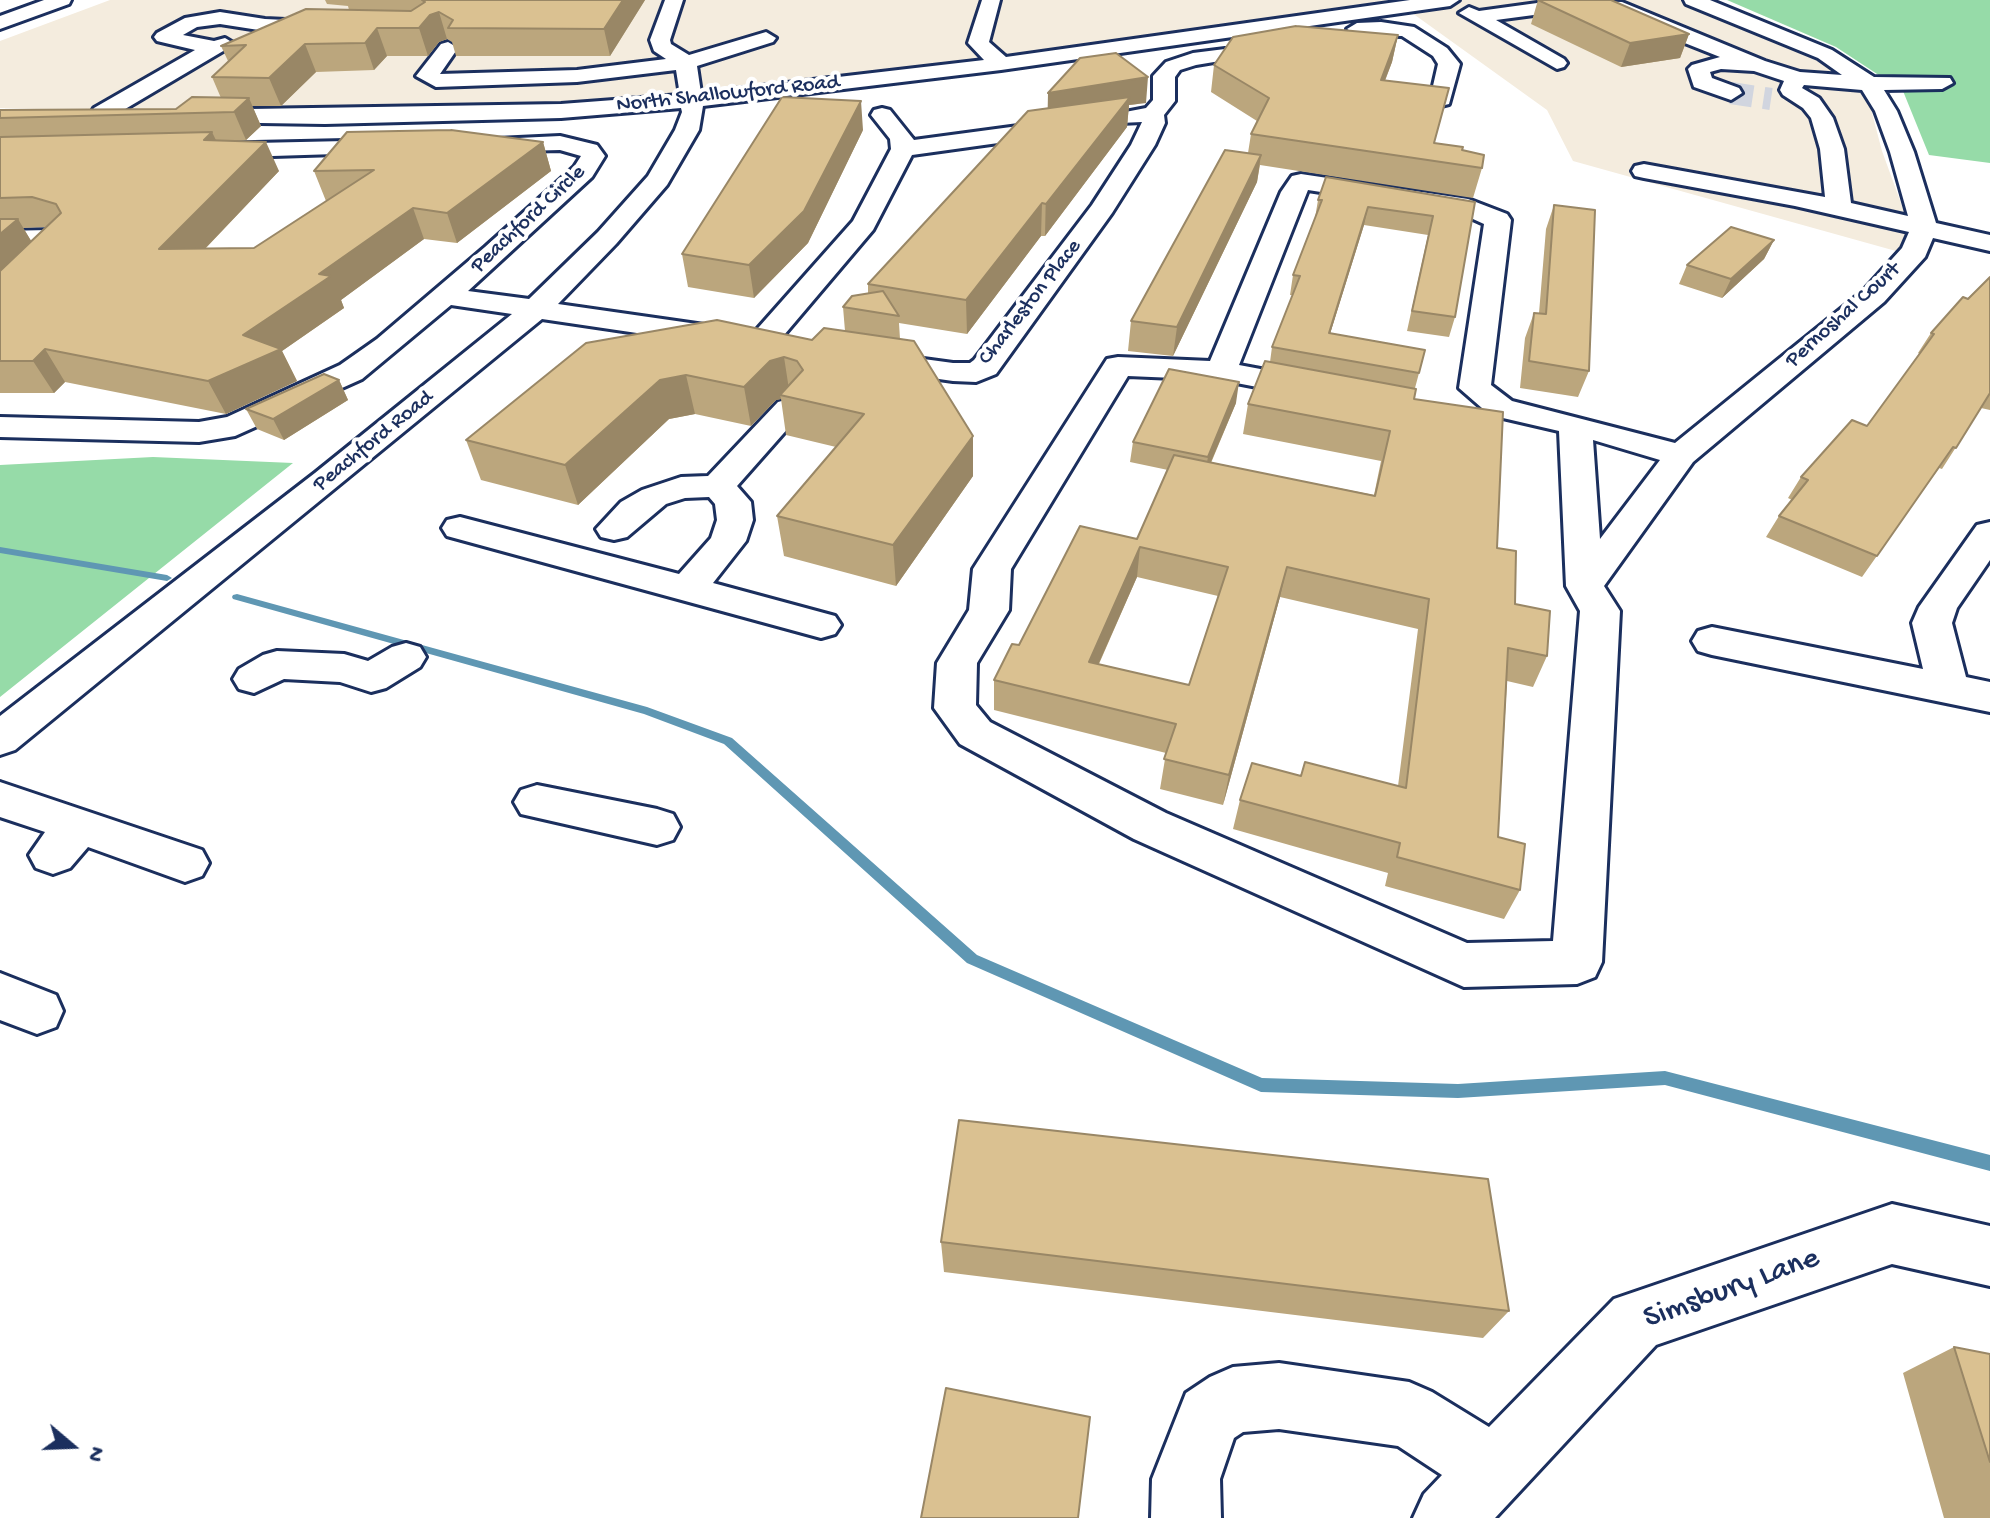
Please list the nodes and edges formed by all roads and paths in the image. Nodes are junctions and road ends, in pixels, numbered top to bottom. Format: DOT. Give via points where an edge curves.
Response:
graph roads {
  1 [pos="62,0"];
  2 [pos="674,0"];
  3 [pos="991,0"];
  4 [pos="1337,0"];
  5 [pos="1448,0"];
  6 [pos="1693,0"];
  7 [pos="1393,4"];
  8 [pos="310,5"];
  9 [pos="168,12"];
  10 [pos="1354,14"];
  11 [pos="1477,17"];
  12 [pos="1795,19"];
  13 [pos="192,22"];
  14 [pos="0,23"];
  15 [pos="1755,23"];
  16 [pos="265,25"];
  17 [pos="343,29"];
  18 [pos="766,38"];
  19 [pos="1365,45"];
  20 [pos="216,48"];
  21 [pos="448,48"];
  22 [pos="1252,52"];
  23 [pos="686,63"];
  24 [pos="1557,63"];
  25 [pos="1001,64"];
  26 [pos="1758,65"];
  27 [pos="1942,83"];
  28 [pos="1869,84"];
  29 [pos="1787,89"];
  30 [pos="1731,93"];
  31 [pos="1441,99"];
  32 [pos="691,100"];
  33 [pos="146,114"];
  34 [pos="176,114"];
  35 [pos="1153,114"];
  36 [pos="882,115"];
  37 [pos="467,145"];
  38 [pos="420,146"];
  39 [pos="903,149"];
  40 [pos="187,151"];
  41 [pos="1644,171"];
  42 [pos="1839,208"];
  43 [pos="1924,227"];
  44 [pos="0,239"];
  45 [pos="1990,243"];
  46 [pos="446,296"];
  47 [pos="0,302"];
  48 [pos="535,310"];
  49 [pos="762,342"];
  50 [pos="793,347"];
  51 [pos="839,355"];
  52 [pos="1221,371"];
  53 [pos="1354,396"];
  54 [pos="1501,408"];
  55 [pos="789,409"];
  56 [pos="1458,415"];
  57 [pos="1575,425"];
  58 [pos="0,427"];
  59 [pos="1681,455"];
  60 [pos="718,486"];
  61 [pos="460,528"];
  62 [pos="614,529"];
  63 [pos="1990,533"];
  64 [pos="1585,586"];
  65 [pos="687,589"];
  66 [pos="821,625"];
  67 [pos="1712,641"];
  68 [pos="406,657"];
  69 [pos="254,679"];
  70 [pos="1948,689"];
  71 [pos="1990,697"];
  72 [pos="0,739"];
  73 [pos="0,799"];
  74 [pos="537,802"];
  75 [pos="657,827"];
  76 [pos="185,863"];
  77 [pos="1990,1256"];
  78 [pos="1466,1501"];
  79 [pos="1186,1518"];
  1 -- 14 [label="street"];
  2 -- 23 [label="street" via="661,47"];
  3 -- 25 [label="street" via="978,43"];
  4 -- 10 [label="street"];
  5 -- 7 [label="street, North Shallowford Road"];
  5 -- 11 [label="street"];
  6 -- 15 [label="street"];
  7 -- 10 [label="street, North Shallowford Road"];
  8 -- 16 [label="street"];
  9 -- 13 [label="street"];
  10 -- 25 [label="street, North Shallowford Road"];
  11 -- 24 [label="street"];
  11 -- 26 [label="street" via="1594,1"];
  12 -- 15 [label="street"];
  13 -- 16 [label="street" via="220,18"];
  13 -- 20 [label="street" via="164,37"];
  15 -- 28 [label="street" via="1825,54"];
  16 -- 17 [label="street"];
  16 -- 20 [label="street"];
  18 -- 23 [label="street"];
  19 -- 31 [label="street" via="1338,41 1348,31 1381,28 1415,35 1447,58"];
  20 -- 33 [label="street" via="91,113"];
  21 -- 23 [label="street" via="427,76 436,81 577,76"];
  22 -- 35 [label="street, Charleston Place" via="1173,66 1164,76 1164,101"];
  23 -- 32 [label="street"];
  25 -- 32 [label="street, North Shallowford Road"];
  26 -- 29 [label="street"];
  26 -- 30 [label="street" via="1720,63 1699,69 1702,82"];
  27 -- 28 [label="street"];
  28 -- 29 [label="street"];
  28 -- 43 [label="street" via="1902,152"];
  29 -- 42 [label="street" via="1811,103 1822,118 1832,149"];
  32 -- 34 [label="street, North Shallowford Road" via="561,111 325,117"];
  32 -- 48 [label="street, Peachford Road" via="687,130 658,180"];
  35 -- 39 [label="street"];
  35 -- 51 [label="street, Charleston Place" via="1143,145 1103,208 985,367 976,373 953,372"];
  36 -- 39 [label="street" via="902,138"];
  37 -- 46 [label="street, Peachford Circle" via="560,143 589,150 593,156 583,172"];
  38 -- 40 [label="street"];
  39 -- 49 [label="street" via="864,224"];
  41 -- 42 [label="street"];
  42 -- 43 [label="street"];
  43 -- 45 [label="street"];
  43 -- 59 [label="street, Pernoshal Court" via="1915,251 1874,296"];
  44 -- 47 [label="street" via="49,238 63,243"];
  46 -- 48 [label="street, Peachford Circle"];
  46 -- 58 [label="street, Peachford Circle" via="351,372 235,426 199,432"];
  48 -- 49 [label="street"];
  48 -- 72 [label="street, Peachford Road"];
  49 -- 50 [label="street"];
  52 -- 53 [label="street"];
  52 -- 54 [label="street" via="1301,181 1468,207 1498,220 1475,388"];
  52 -- 64 [label="street" via="1118,366 992,569 989,610 957,663 955,708 975,733 1150,826 1464,965 1577,962 1600,611"];
  54 -- 56 [label="street" via="1473,417"];
  54 -- 57 [label="street"];
  55 -- 60 [label="street"];
  57 -- 59 [label="street"];
  57 -- 64 [label="street"];
  59 -- 64 [label="street, Pernoshal Court"];
  60 -- 62 [label="street" via="681,488 654,497"];
  60 -- 65 [label="street" via="733,502 735,520 728,541"];
  61 -- 65 [label="street"];
  63 -- 70 [label="street" via="1932,623"];
  65 -- 66 [label="street"];
  67 -- 70 [label="street"];
  68 -- 69 [label="street" via="371,678 344,668 277,665"];
  70 -- 71 [label="street"];
  73 -- 76 [label="street" via="66,840"];
  74 -- 75 [label="street"];
  77 -- 78 [label="street, Simsbury Lane" via="1892,1234 1636,1321"];
  78 -- 79 [label="street" via="1409,1415 1279,1396 1233,1400 1209,1416 1186,1479"];
}
